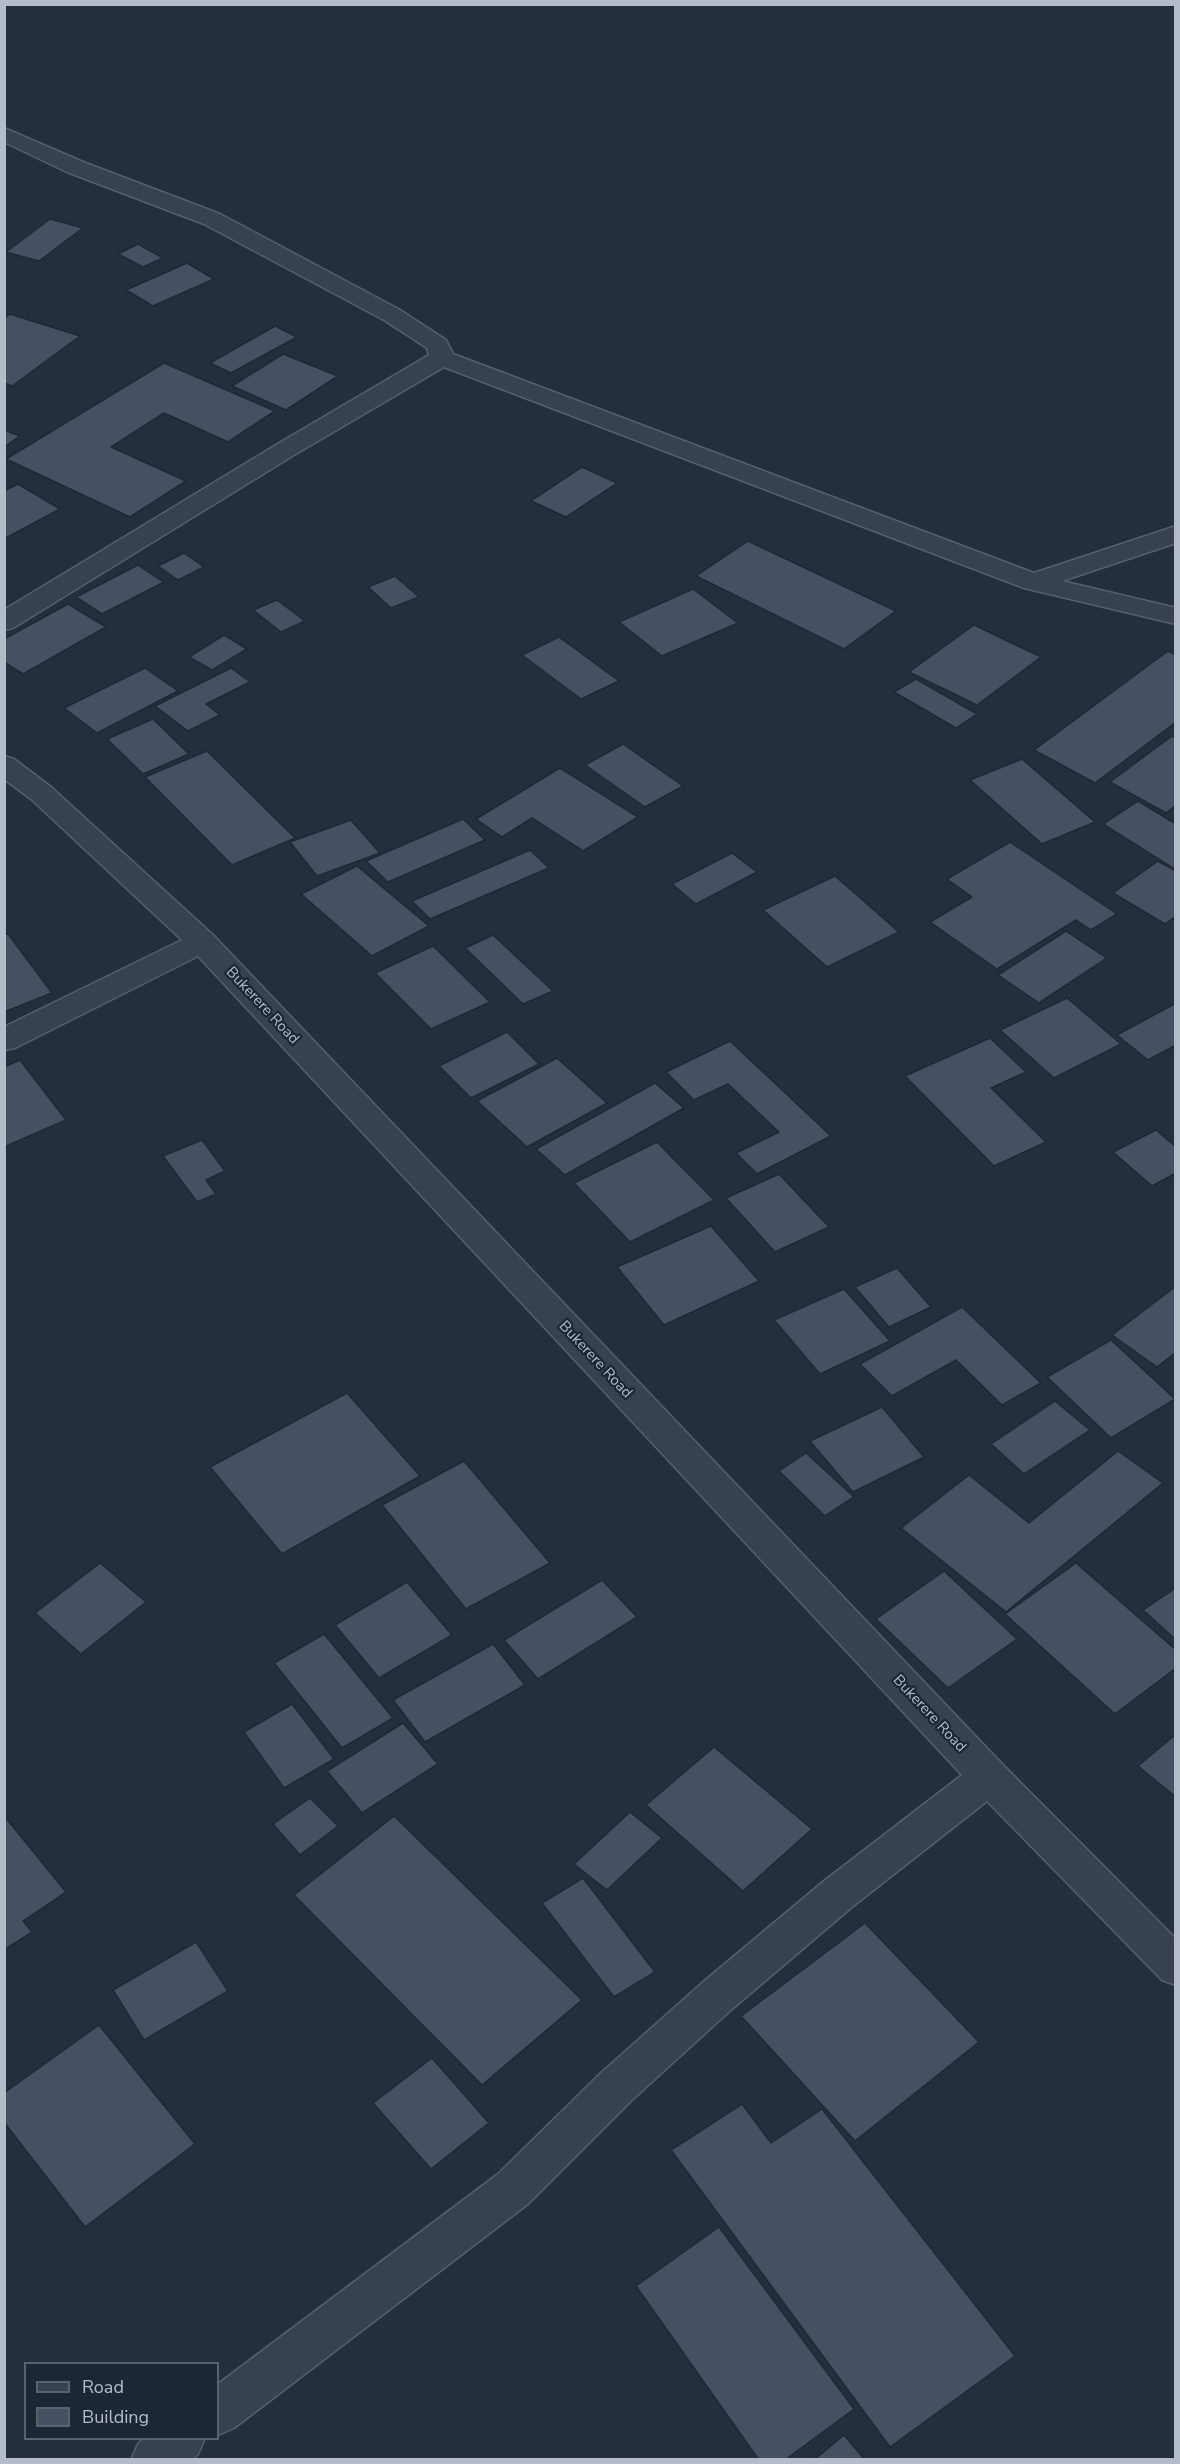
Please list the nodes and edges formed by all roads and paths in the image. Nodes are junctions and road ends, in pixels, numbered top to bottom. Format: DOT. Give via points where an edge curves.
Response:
graph roads {
  1 [pos="4,134"];
  2 [pos="442,358"];
  3 [pos="1176,534"];
  4 [pos="1033,582"];
  5 [pos="1176,616"];
  6 [pos="4,622"];
  7 [pos="4,765"];
  8 [pos="201,942"];
  9 [pos="4,1040"];
  10 [pos="989,1777"];
  11 [pos="1176,1967"];
  12 [pos="219,2411"];
  13 [pos="181,2440"];
  14 [pos="154,2460"];
  1 -- 2 [label="street" via="212,219 392,315 438,345"];
  2 -- 4 [label="street"];
  2 -- 6 [label="street"];
  3 -- 4 [label="street"];
  4 -- 5 [label="street"];
  7 -- 8 [label="street, Bukerere Road" via="40,793"];
  8 -- 9 [label="street"];
  8 -- 10 [label="street, Bukerere Road"];
  10 -- 11 [label="street, Bukerere Road"];
  10 -- 12 [label="street" via="838,1894 717,1996 617,2086 513,2189"];
  13 -- 14 [label="street"];
}
